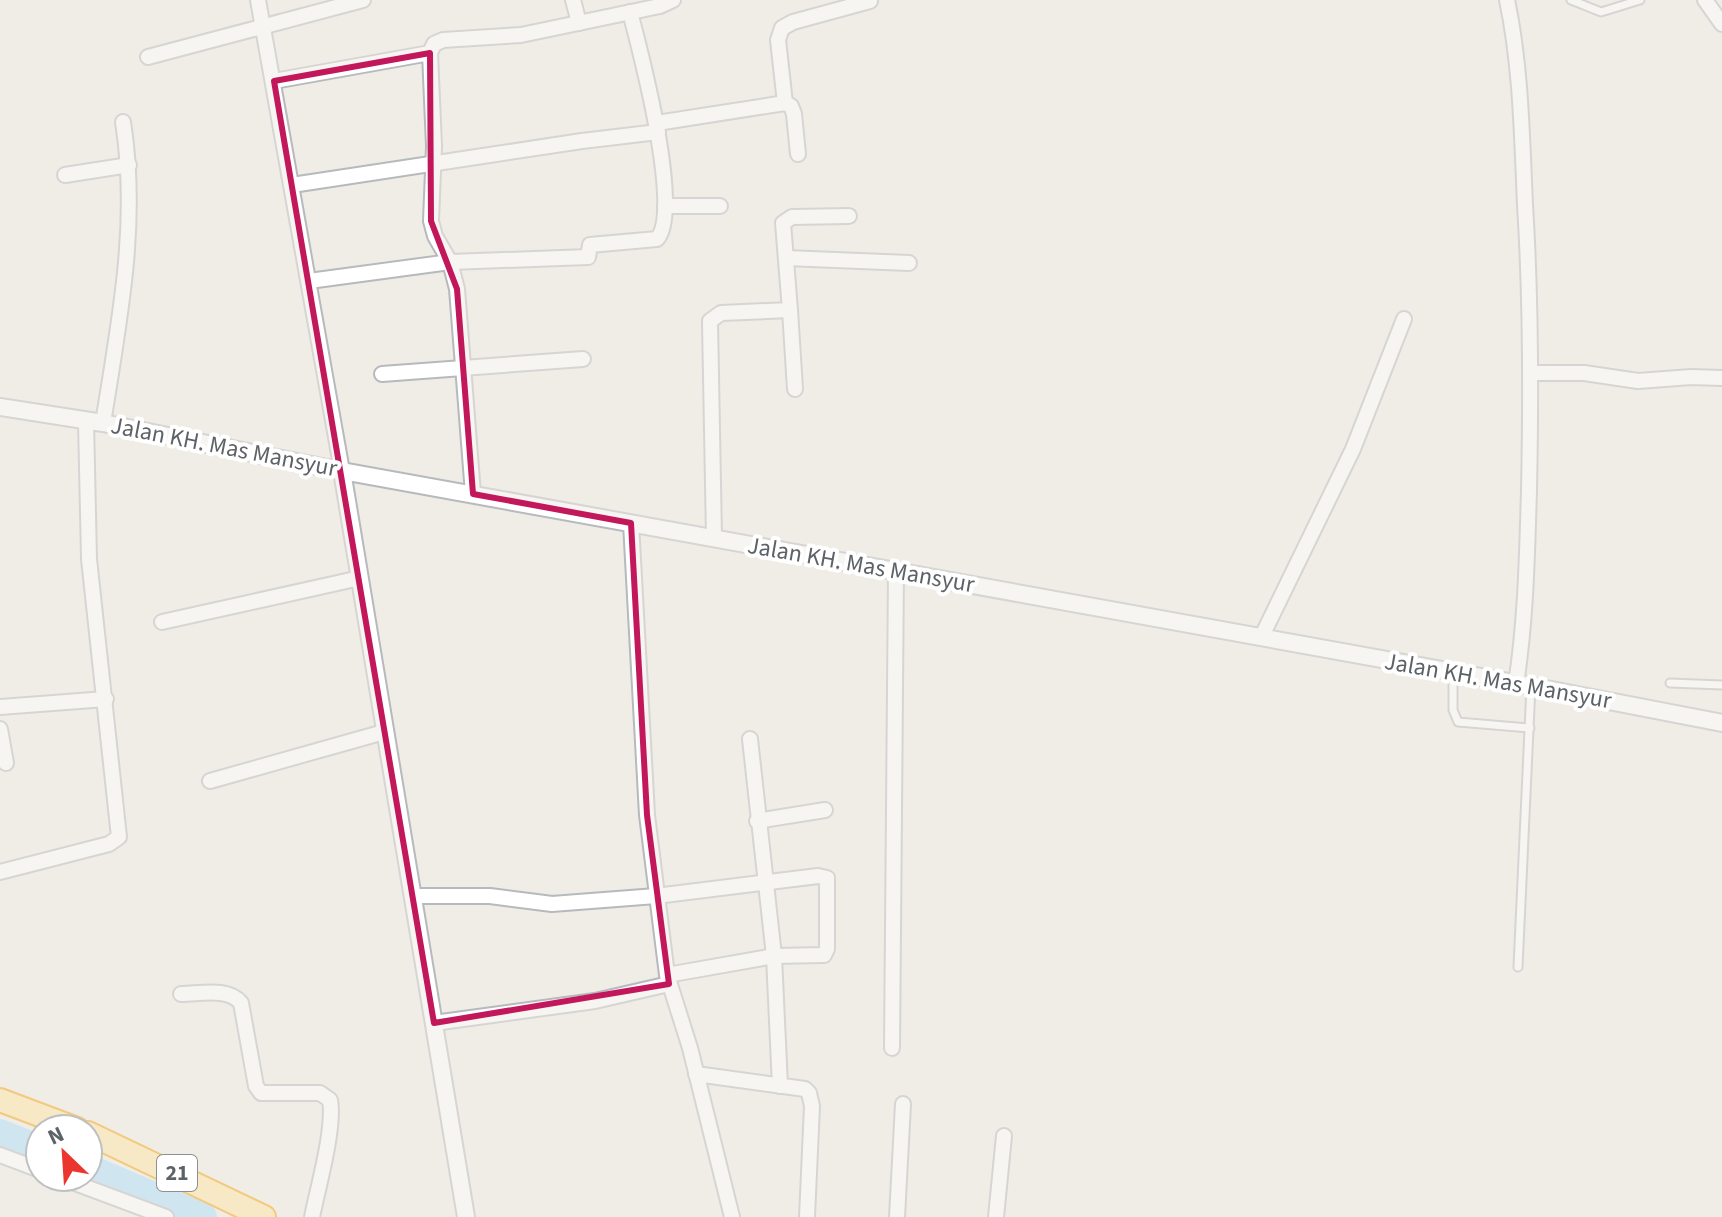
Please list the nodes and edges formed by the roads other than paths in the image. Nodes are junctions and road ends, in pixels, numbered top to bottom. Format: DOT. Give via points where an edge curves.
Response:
graph roads {
  1 [pos="258,0"];
  2 [pos="363,0"];
  3 [pos="573,0"];
  4 [pos="673,0"];
  5 [pos="1507,0"];
  6 [pos="1571,0"];
  7 [pos="1640,0"];
  8 [pos="1705,0"];
  9 [pos="870,1"];
  10 [pos="630,12"];
  11 [pos="579,23"];
  12 [pos="1722,24"];
  13 [pos="262,28"];
  14 [pos="430,53"];
  15 [pos="148,57"];
  16 [pos="274,81"];
  17 [pos="785,103"];
  18 [pos="123,122"];
  19 [pos="658,128"];
  20 [pos="798,154"];
  21 [pos="433,164"];
  22 [pos="129,165"];
  23 [pos="65,175"];
  24 [pos="292,185"];
  25 [pos="665,206"];
  26 [pos="720,206"];
  27 [pos="849,216"];
  28 [pos="786,258"];
  29 [pos="450,262"];
  30 [pos="909,263"];
  31 [pos="309,281"];
  32 [pos="790,310"];
  33 [pos="1404,319"];
  34 [pos="583,359"];
  35 [pos="464,369"];
  36 [pos="1532,373"];
  37 [pos="382,374"];
  38 [pos="1722,378"];
  39 [pos="795,389"];
  40 [pos="0,407"];
  41 [pos="94,422"];
  42 [pos="342,471"];
  43 [pos="473,494"];
  44 [pos="631,523"];
  45 [pos="714,538"];
  46 [pos="896,571"];
  47 [pos="360,578"];
  48 [pos="162,622"];
  49 [pos="1261,638"];
  50 [pos="1453,673"];
  51 [pos="1670,683"];
  52 [pos="1524,685"];
  53 [pos="1722,685"];
  54 [pos="106,699"];
  55 [pos="0,707"];
  56 [pos="1722,723"];
  57 [pos="1530,728"];
  58 [pos="0,729"];
  59 [pos="384,732"];
  60 [pos="750,739"];
  61 [pos="6,763"];
  62 [pos="210,781"];
  63 [pos="825,810"];
  64 [pos="757,821"];
  65 [pos="0,872"];
  66 [pos="767,882"];
  67 [pos="412,896"];
  68 [pos="656,896"];
  69 [pos="774,956"];
  70 [pos="1518,967"];
  71 [pos="668,980"];
  72 [pos="181,994"];
  73 [pos="434,1023"];
  74 [pos="892,1048"];
  75 [pos="696,1074"];
  76 [pos="780,1086"];
  77 [pos="0,1100"];
  78 [pos="903,1104"];
  79 [pos="35,1113"];
  80 [pos="1004,1136"];
  81 [pos="104,1141"];
  82 [pos="0,1155"];
  83 [pos="24,1164"];
  84 [pos="102,1193"];
  85 [pos="166,1217"];
  86 [pos="264,1217"];
  87 [pos="312,1217"];
  88 [pos="466,1217"];
  89 [pos="732,1217"];
  90 [pos="807,1217"];
  91 [pos="897,1217"];
  92 [pos="996,1217"];
  1 -- 13 [label="street"];
  2 -- 13 [label="street"];
  3 -- 11 [label="street"];
  4 -- 10 [label="street"];
  5 -- 36 [label="street" via="1523,168"];
  6 -- 7 [label="lane" via="1601,12"];
  8 -- 12 [label="street"];
  9 -- 17 [label="street" via="782,28 778,40"];
  10 -- 11 [label="street"];
  10 -- 19 [label="street"];
  11 -- 14 [label="street" via="521,35 443,40"];
  13 -- 15 [label="street"];
  13 -- 16 [label="street"];
  14 -- 16 [label="street"];
  14 -- 21 [label="street"];
  16 -- 24 [label="street"];
  17 -- 19 [label="street"];
  17 -- 20 [label="street" via="794,114"];
  18 -- 22 [label="street"];
  19 -- 21 [label="street"];
  19 -- 25 [label="street"];
  21 -- 24 [label="street"];
  21 -- 29 [label="street" via="432,228"];
  22 -- 23 [label="street"];
  22 -- 41 [label="street" via="124,292"];
  24 -- 31 [label="street"];
  25 -- 26 [label="street"];
  25 -- 29 [label="street" via="662,233 653,241 590,245 588,257"];
  27 -- 28 [label="street" via="786,220"];
  28 -- 30 [label="street"];
  28 -- 32 [label="street"];
  29 -- 31 [label="street"];
  29 -- 35 [label="street"];
  31 -- 42 [label="street"];
  32 -- 39 [label="street"];
  32 -- 45 [label="street" via="721,313 710,321"];
  33 -- 49 [label="street" via="1353,449"];
  34 -- 35 [label="street"];
  35 -- 37 [label="street"];
  35 -- 43 [label="street"];
  36 -- 38 [label="street" via="1638,381"];
  36 -- 52 [label="street"];
  40 -- 41 [label="street, Jalan KH. Mas Mansyur"];
  41 -- 42 [label="street, Jalan KH. Mas Mansyur"];
  41 -- 54 [label="street" via="89,559"];
  42 -- 43 [label="street, Jalan KH. Mas Mansyur"];
  42 -- 47 [label="street"];
  43 -- 44 [label="street, Jalan KH. Mas Mansyur"];
  44 -- 45 [label="street, Jalan KH. Mas Mansyur"];
  44 -- 68 [label="street"];
  45 -- 46 [label="street, Jalan KH. Mas Mansyur"];
  46 -- 49 [label="street, Jalan KH. Mas Mansyur"];
  46 -- 74 [label="street"];
  47 -- 48 [label="street"];
  47 -- 59 [label="street"];
  49 -- 50 [label="street, Jalan KH. Mas Mansyur"];
  50 -- 52 [label="street, Jalan KH. Mas Mansyur"];
  50 -- 57 [label="lane" via="1458,722"];
  51 -- 53 [label="lane"];
  52 -- 56 [label="street, Jalan KH. Mas Mansyur"];
  52 -- 57 [label="lane"];
  54 -- 55 [label="street"];
  54 -- 65 [label="street" via="119,837"];
  57 -- 70 [label="lane"];
  58 -- 61 [label="street"];
  59 -- 62 [label="street"];
  59 -- 67 [label="street"];
  60 -- 64 [label="street"];
  63 -- 64 [label="street"];
  64 -- 66 [label="street"];
  66 -- 68 [label="street"];
  66 -- 69 [label="street"];
  66 -- 69 [label="street" via="827,878 827,952"];
  67 -- 68 [label="street" via="490,896 552,904"];
  67 -- 73 [label="street"];
  68 -- 71 [label="street"];
  69 -- 71 [label="street"];
  69 -- 76 [label="street"];
  71 -- 73 [label="street" via="595,1001"];
  71 -- 75 [label="street"];
  72 -- 87 [label="street" via="237,997 257,1091 320,1093 330,1100"];
  73 -- 88 [label="street"];
  75 -- 76 [label="street"];
  75 -- 89 [label="street"];
  76 -- 90 [label="street" via="805,1089 812,1099"];
  77 -- 79 [label="highway"];
  78 -- 91 [label="street"];
  80 -- 92 [label="street"];
  81 -- 86 [label="highway, 21"];
  82 -- 83 [label="street"];
  84 -- 85 [label="street"];
}
